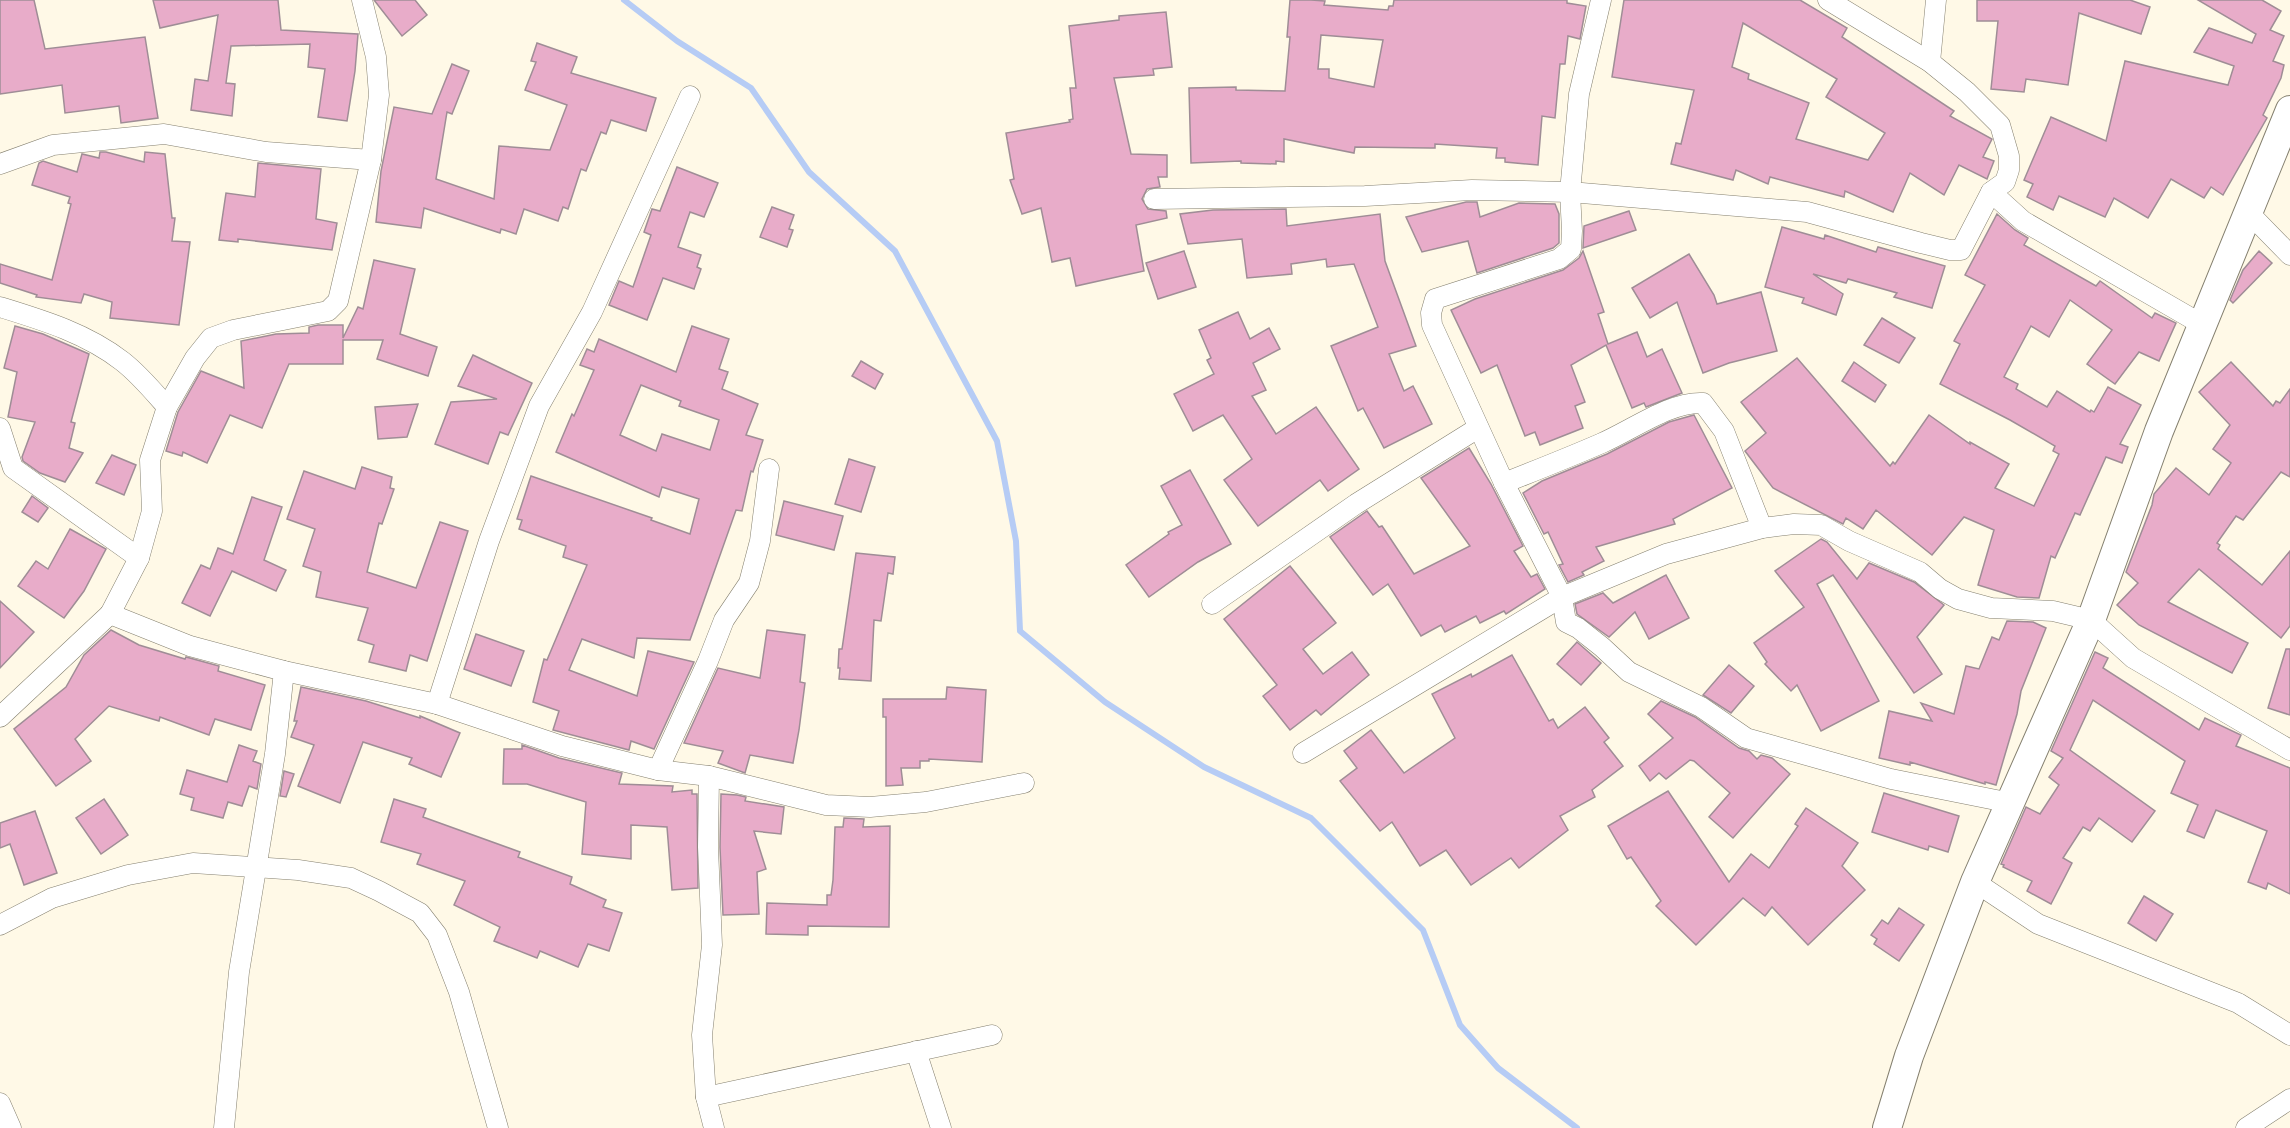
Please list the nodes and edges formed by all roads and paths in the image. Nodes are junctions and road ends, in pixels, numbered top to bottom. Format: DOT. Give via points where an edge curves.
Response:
graph roads {
  1 [pos="362,0"];
  2 [pos="1600,0"];
  3 [pos="1828,0"];
  4 [pos="1936,0"];
  5 [pos="1930,62"];
  6 [pos="690,96"];
  7 [pos="2290,110"];
  8 [pos="370,160"];
  9 [pos="0,164"];
  10 [pos="1570,192"];
  11 [pos="1990,192"];
  12 [pos="1154,199"];
  13 [pos="2248,212"];
  14 [pos="2290,255"];
  15 [pos="0,307"];
  16 [pos="2203,325"];
  17 [pos="167,407"];
  18 [pos="0,428"];
  19 [pos="1478,428"];
  20 [pos="769,469"];
  21 [pos="1504,483"];
  22 [pos="1762,528"];
  23 [pos="139,558"];
  24 [pos="1562,597"];
  25 [pos="1212,604"];
  26 [pos="110,615"];
  27 [pos="2091,620"];
  28 [pos="284,671"];
  29 [pos="437,704"];
  30 [pos="0,717"];
  31 [pos="2290,750"];
  32 [pos="1303,753"];
  33 [pos="658,770"];
  34 [pos="709,776"];
  35 [pos="1024,783"];
  36 [pos="2011,803"];
  37 [pos="255,867"];
  38 [pos="1975,882"];
  39 [pos="0,925"];
  40 [pos="992,1035"];
  41 [pos="2290,1035"];
  42 [pos="916,1051"];
  43 [pos="706,1097"];
  44 [pos="0,1103"];
  45 [pos="2288,1105"];
  46 [pos="11,1128"];
  47 [pos="224,1128"];
  48 [pos="498,1128"];
  49 [pos="714,1128"];
  50 [pos="941,1128"];
  51 [pos="1887,1128"];
  52 [pos="2246,1128"];
  1 -- 8 [label="street" via="376,57 378,85"];
  2 -- 10 [label="street" via="1579,94"];
  3 -- 5 [label="street"];
  4 -- 5 [label="street"];
  5 -- 11 [label="street" via="1968,92 2000,125 2009,170 2005,182"];
  6 -- 29 [label="street" via="592,312 539,406 489,541"];
  7 -- 13 [label="street"];
  8 -- 9 [label="street" via="266,152 164,134 53,145"];
  8 -- 17 [label="street" via="338,301 328,311 211,338"];
  10 -- 11 [label="street" via="1808,212 1961,250"];
  10 -- 12 [label="street" via="1472,190"];
  10 -- 19 [label="street" via="1572,244 1559,259 1435,299 1432,305 1432,325"];
  11 -- 16 [label="street" via="2023,221"];
  13 -- 14 [label="street"];
  13 -- 16 [label="street"];
  15 -- 17 [label="street" via="63,327 121,360"];
  16 -- 27 [label="street" via="2159,431"];
  17 -- 23 [label="street" via="150,460 152,511"];
  18 -- 23 [label="street" via="13,468"];
  19 -- 21 [label="street"];
  19 -- 25 [label="street" via="1356,504"];
  20 -- 33 [label="street" via="760,541 749,583 724,620"];
  21 -- 22 [label="street" via="1673,408 1703,403 1724,431"];
  21 -- 24 [label="street"];
  22 -- 24 [label="street" via="1666,554"];
  22 -- 27 [label="street" via="1821,525 1920,572 1958,599 1991,608 2054,611"];
  23 -- 26 [label="street"];
  24 -- 32 [label="street"];
  24 -- 36 [label="street" via="1566,622 1629,672 1701,707 1746,738 1891,779"];
  26 -- 28 [label="street" via="190,646"];
  26 -- 30 [label="street"];
  27 -- 31 [label="street" via="2133,658"];
  27 -- 36 [label="street"];
  28 -- 29 [label="street"];
  28 -- 37 [label="street" via="275,754"];
  29 -- 33 [label="street" via="562,746"];
  33 -- 34 [label="street"];
  34 -- 35 [label="street" via="826,805 870,807 927,802"];
  34 -- 43 [label="street" via="712,945 702,1035"];
  36 -- 38 [label="street"];
  37 -- 39 [label="street" via="193,863 128,876 52,898"];
  37 -- 47 [label="street" via="239,972"];
  37 -- 48 [label="street" via="351,878 420,913 437,935 459,992"];
  38 -- 41 [label="street" via="2038,924 2238,1004"];
  38 -- 51 [label="street" via="1909,1056"];
  40 -- 42 [label="street"];
  42 -- 43 [label="street"];
  42 -- 50 [label="street"];
  43 -- 49 [label="street"];
  44 -- 46 [label="street"];
  45 -- 52 [label="street"];
}
